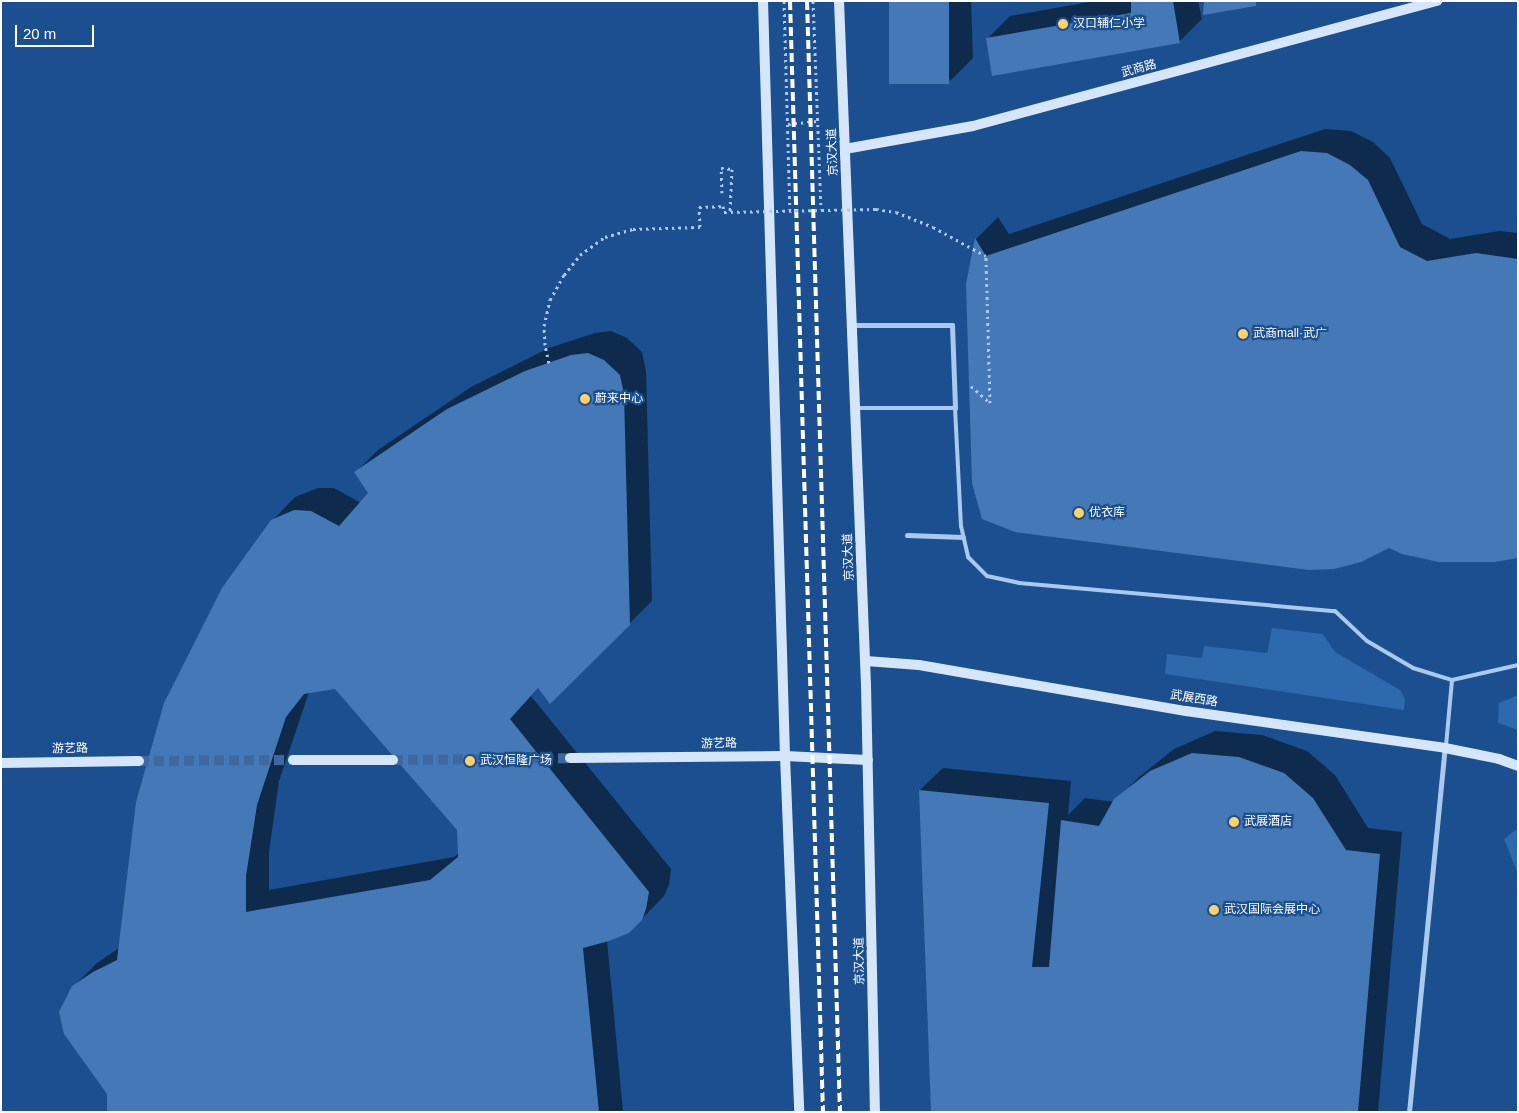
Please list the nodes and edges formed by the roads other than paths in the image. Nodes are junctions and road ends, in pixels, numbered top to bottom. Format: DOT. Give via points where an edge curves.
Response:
graph roads {
  1 [pos="763,1"];
  2 [pos="839,1"];
  3 [pos="1437,1"];
  4 [pos="845,149"];
  5 [pos="852,325"];
  6 [pos="856,408"];
  7 [pos="955,408"];
  8 [pos="907,535"];
  9 [pos="964,537"];
  10 [pos="866,661"];
  11 [pos="1518,664"];
  12 [pos="1452,680"];
  13 [pos="1445,748"];
  14 [pos="785,756"];
  15 [pos="570,758"];
  16 [pos="292,760"];
  17 [pos="393,760"];
  18 [pos="868,760"];
  19 [pos="139,761"];
  20 [pos="1,763"];
  21 [pos="1518,766"];
  22 [pos="799,1112"];
  23 [pos="875,1112"];
  24 [pos="1409,1112"];
  1 -- 14 [label="main road"];
  2 -- 4 [label="main road, 京汉大道"];
  3 -- 4 [label="main road, 武商路" via="973,126"];
  4 -- 5 [label="main road, 京汉大道"];
  5 -- 6 [label="main road, 京汉大道"];
  5 -- 7 [label="street" via="952,325"];
  6 -- 7 [label="lane"];
  6 -- 10 [label="main road, 京汉大道"];
  7 -- 9 [label="lane"];
  8 -- 9 [label="street"];
  9 -- 12 [label="lane" via="968,557 987,576 1019,583 1335,611 1367,641 1413,668"];
  10 -- 13 [label="main road, 武展西路" via="919,665 1186,711"];
  10 -- 18 [label="main road, 京汉大道"];
  11 -- 12 [label="lane"];
  12 -- 13 [label="lane"];
  13 -- 21 [label="main road, 武展西路"];
  13 -- 24 [label="street"];
  14 -- 15 [label="main road, 游艺路"];
  14 -- 18 [label="main road, 游艺路"];
  14 -- 22 [label="main road"];
  16 -- 17 [label="main road"];
  18 -- 23 [label="main road, 京汉大道"];
  19 -- 20 [label="main road, 游艺路"];
}
